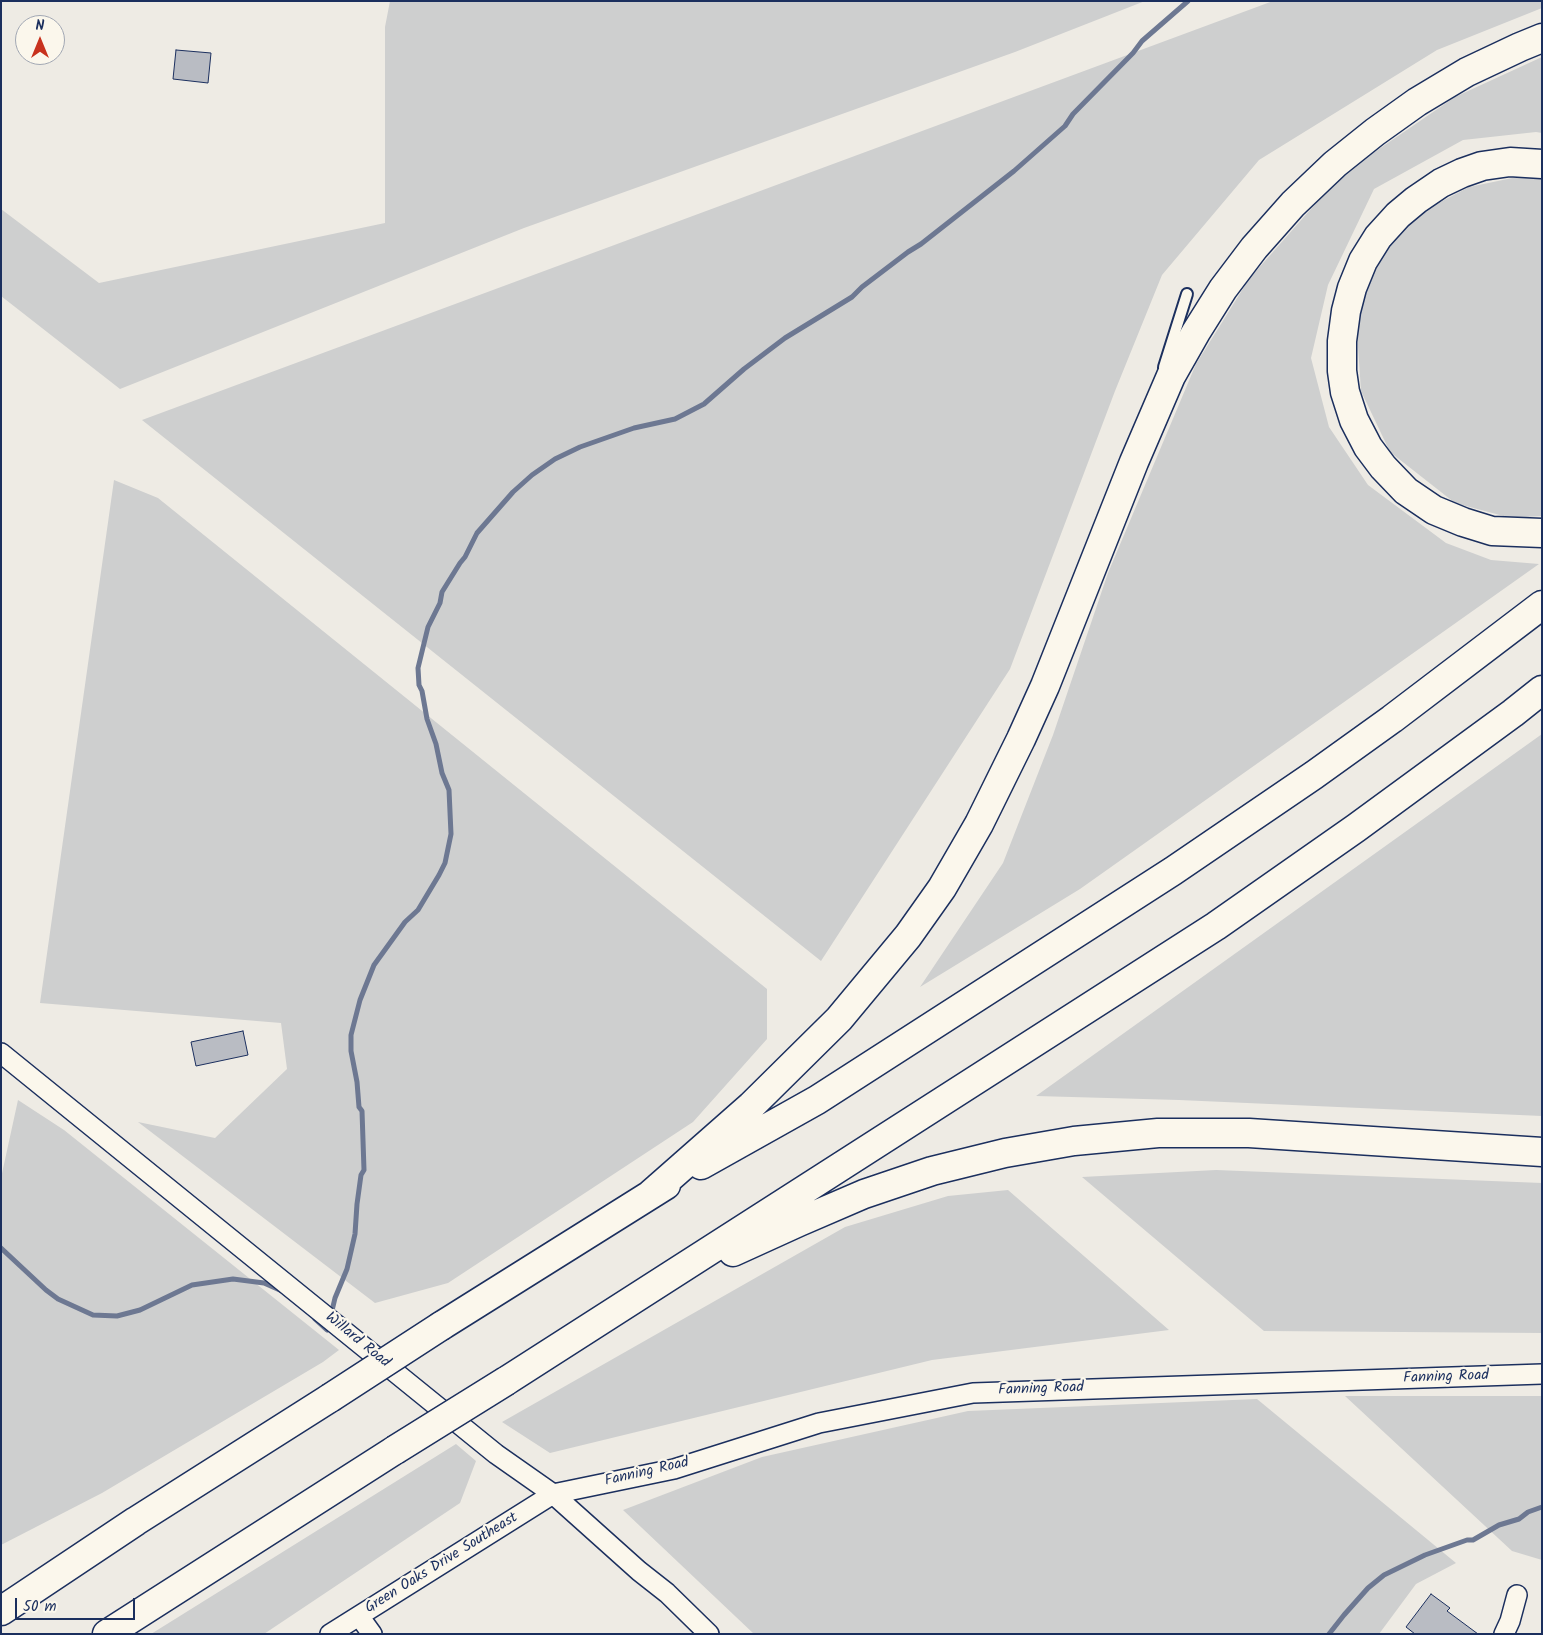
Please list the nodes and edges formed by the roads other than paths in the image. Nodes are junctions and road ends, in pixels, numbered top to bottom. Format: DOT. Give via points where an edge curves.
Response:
graph roads {
  1 [pos="1542,38"];
  2 [pos="1542,164"];
  3 [pos="1186,294"];
  4 [pos="1134,462"];
  5 [pos="1542,533"];
  6 [pos="1542,605"];
  7 [pos="1542,690"];
  8 [pos="1,1053"];
  9 [pos="1542,1152"];
  10 [pos="651,1194"];
  11 [pos="603,1320"];
  12 [pos="1542,1374"];
  13 [pos="553,1494"];
  14 [pos="1517,1595"];
  15 [pos="1,1611"];
  16 [pos="359,1616"];
  17 [pos="107,1634"];
  18 [pos="330,1634"];
  19 [pos="372,1634"];
  20 [pos="709,1634"];
  21 [pos="1504,1634"];
  1 -- 4 [label="highway" via="1467,72 1417,102 1342,158 1293,204 1254,248 1196,332 1172,376"];
  2 -- 5 [label="highway" via="1510,162 1462,173 1416,200 1398,216 1378,237 1352,288 1342,341 1342,371 1354,420 1368,447 1406,491 1434,510 1462,522 1492,531"];
  3 -- 4 [label="lane"];
  4 -- 10 [label="highway" via="1045,686 978,824 942,888 908,936 840,1019 751,1106"];
  6 -- 10 [label="highway" via="1385,725 1172,871 817,1100"];
  7 -- 11 [label="highway" via="1356,828 1216,926"];
  8 -- 13 [label="street, Willard Road" via="496,1454"];
  9 -- 11 [label="highway" via="1240,1133 1158,1133 1005,1152 932,1171 856,1197 732,1253"];
  10 -- 15 [label="highway, bridge" via="136,1521"];
  11 -- 17 [label="highway, bridge"];
  12 -- 13 [label="street, Fanning Road" via="973,1393 819,1423 674,1469"];
  13 -- 16 [label="street, Green Oaks Drive Southeast"];
  13 -- 20 [label="street, Willard Road"];
  14 -- 21 [label="street"];
  16 -- 18 [label="street, Green Oaks Drive Southeast"];
  16 -- 19 [label="street"];
}
